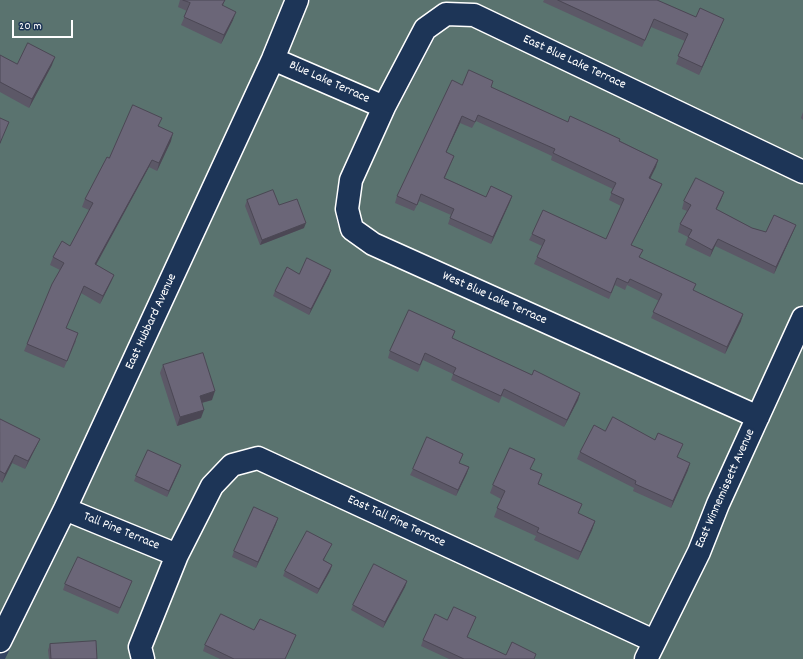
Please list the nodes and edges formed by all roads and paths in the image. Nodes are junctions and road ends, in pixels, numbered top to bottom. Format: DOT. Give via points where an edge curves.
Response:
graph roads {
  1 [pos="297,0"];
  2 [pos="273,59"];
  3 [pos="384,107"];
  4 [pos="803,172"];
  5 [pos="803,318"];
  6 [pos="758,417"];
  7 [pos="65,509"];
  8 [pos="178,555"];
  9 [pos="0,641"];
  10 [pos="650,650"];
  11 [pos="143,659"];
  1 -- 2 [label="street, East Hubbard Avenue"];
  2 -- 3 [label="street, Blue Lake Terrace"];
  2 -- 7 [label="street, East Hubbard Avenue"];
  3 -- 4 [label="street, East Blue Lake Terrace" via="425,29 446,14 474,15"];
  3 -- 6 [label="street, West Blue Lake Terrace" via="351,180 347,209 352,229 373,244"];
  5 -- 6 [label="street, East Winnemissett Avenue"];
  6 -- 10 [label="street, East Winnemissett Avenue" via="698,552"];
  7 -- 8 [label="street, Tall Pine Terrace"];
  7 -- 9 [label="street, East Hubbard Avenue"];
  8 -- 10 [label="street, East Tall Pine Terrace" via="212,486 232,465 258,458"];
  8 -- 11 [label="street, East Tall Pine Terrace" via="140,647"];
}
